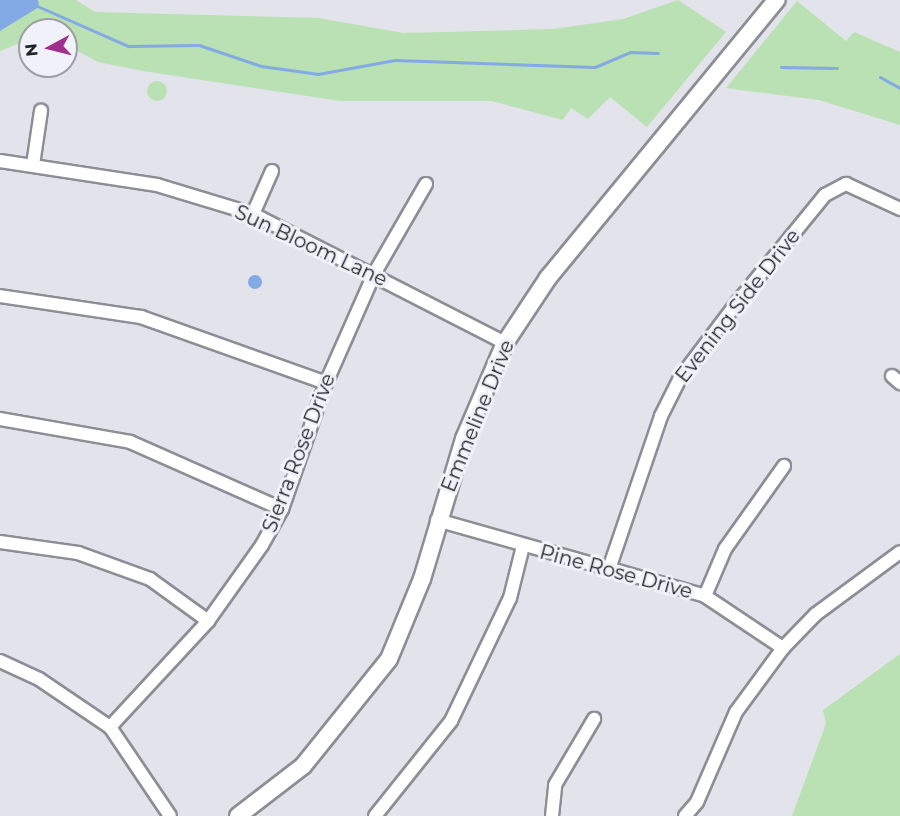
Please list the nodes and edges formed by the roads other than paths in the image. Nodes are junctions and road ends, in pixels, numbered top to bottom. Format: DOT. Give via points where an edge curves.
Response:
graph roads {
  1 [pos="776,0"];
  2 [pos="41,111"];
  3 [pos="0,161"];
  4 [pos="33,165"];
  5 [pos="272,171"];
  6 [pos="426,184"];
  7 [pos="900,209"];
  8 [pos="253,213"];
  9 [pos="374,274"];
  10 [pos="0,296"];
  11 [pos="505,344"];
  12 [pos="326,383"];
  13 [pos="0,419"];
  14 [pos="784,466"];
  15 [pos="282,509"];
  16 [pos="437,520"];
  17 [pos="0,542"];
  18 [pos="523,546"];
  19 [pos="900,552"];
  20 [pos="609,569"];
  21 [pos="705,597"];
  22 [pos="208,621"];
  23 [pos="783,648"];
  24 [pos="0,661"];
  25 [pos="594,719"];
  26 [pos="110,727"];
  27 [pos="170,816"];
  28 [pos="238,816"];
  29 [pos="375,816"];
  30 [pos="552,816"];
  31 [pos="685,816"];
  1 -- 11 [label="street, Emmeline Drive" via="548,278"];
  2 -- 4 [label="street"];
  3 -- 4 [label="street, Sun Bloom Lane"];
  4 -- 8 [label="street, Sun Bloom Lane" via="157,185"];
  5 -- 8 [label="street"];
  6 -- 9 [label="street, Sierra Rose Drive"];
  7 -- 20 [label="street, Evening Side Drive" via="872,192 846,184 836,189 743,295 680,378 637,476"];
  8 -- 9 [label="street, Sun Bloom Lane"];
  9 -- 11 [label="street, Sun Bloom Lane"];
  9 -- 12 [label="street, Sierra Rose Drive"];
  10 -- 12 [label="street" via="141,317"];
  11 -- 16 [label="street, Emmeline Drive"];
  12 -- 15 [label="street, Sierra Rose Drive"];
  13 -- 15 [label="street" via="130,442"];
  14 -- 21 [label="street" via="725,549"];
  15 -- 22 [label="street, Sierra Rose Drive" via="240,581"];
  16 -- 18 [label="street, Pine Rose Drive"];
  16 -- 28 [label="street, Emmeline Drive" via="422,579 389,659 303,766"];
  17 -- 22 [label="street" via="78,553 150,579"];
  18 -- 20 [label="street, Pine Rose Drive"];
  18 -- 29 [label="street" via="510,598 451,721"];
  19 -- 23 [label="street" via="816,614"];
  20 -- 21 [label="street, Pine Rose Drive"];
  21 -- 23 [label="street, Pine Rose Drive"];
  22 -- 26 [label="street, Sierra Rose Drive"];
  23 -- 31 [label="street" via="736,712 697,802"];
  24 -- 26 [label="street" via="39,679"];
  25 -- 30 [label="street" via="555,785"];
  26 -- 27 [label="street"];
}
